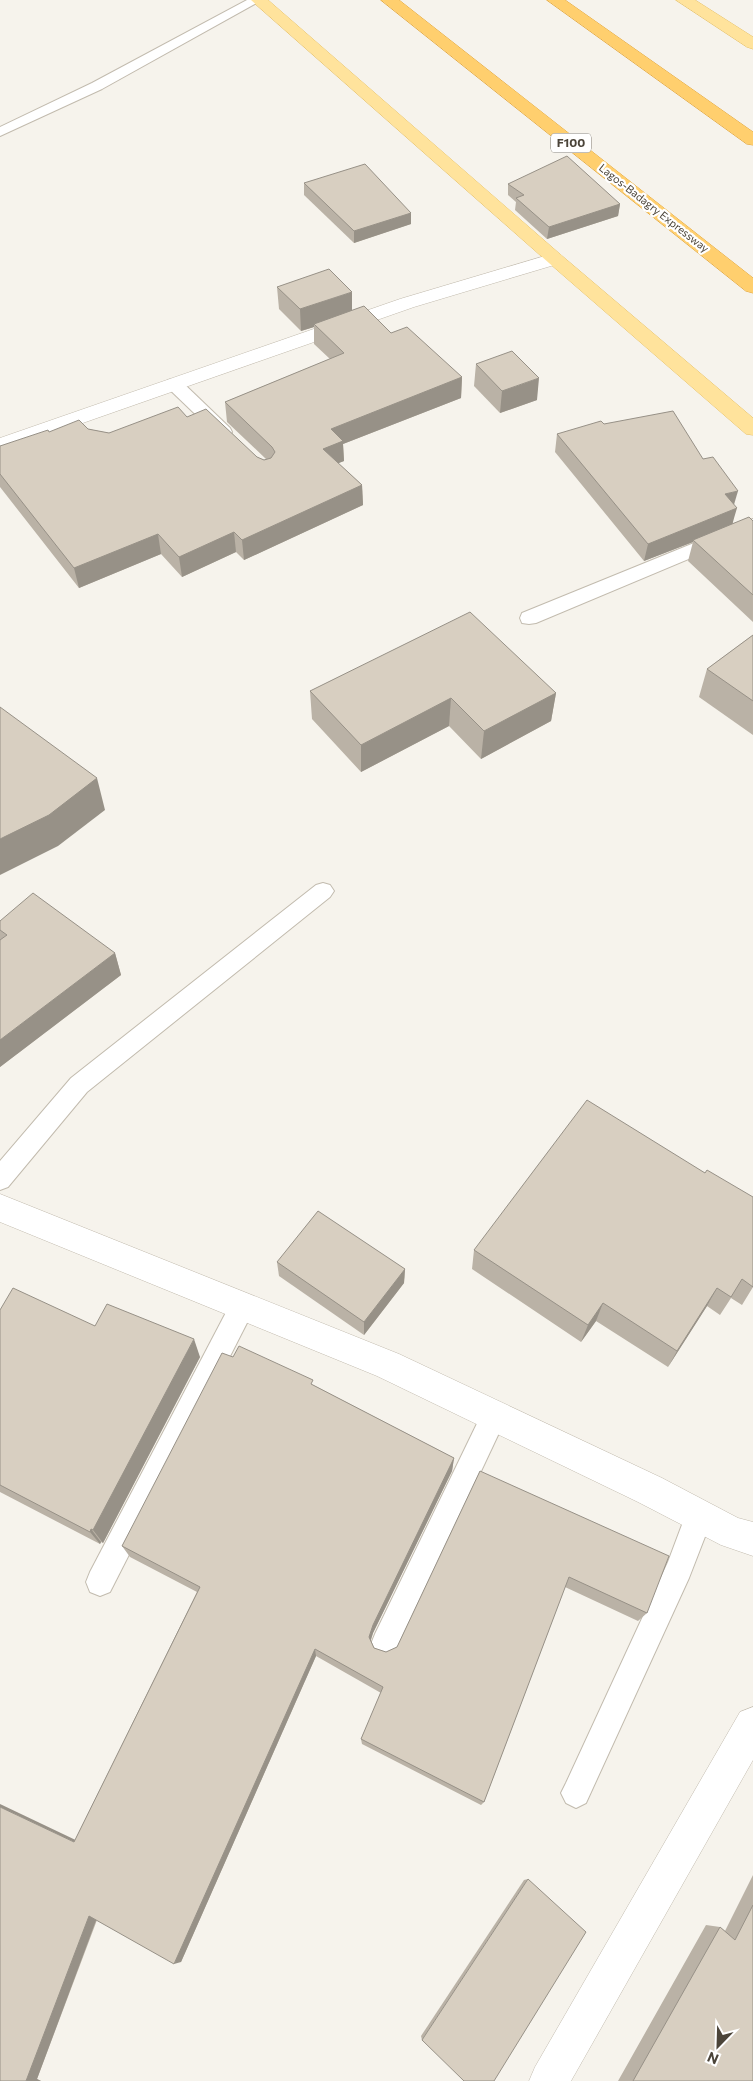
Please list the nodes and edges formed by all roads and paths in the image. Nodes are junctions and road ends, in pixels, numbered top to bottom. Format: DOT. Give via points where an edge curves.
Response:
graph roads {
  1 [pos="257,0"];
  2 [pos="389,0"];
  3 [pos="555,0"];
  4 [pos="684,0"];
  5 [pos="753,44"];
  6 [pos="0,132"];
  7 [pos="753,140"];
  8 [pos="555,259"];
  9 [pos="753,287"];
  10 [pos="174,384"];
  11 [pos="753,429"];
  12 [pos="0,445"];
  13 [pos="238,445"];
  14 [pos="753,525"];
  15 [pos="529,618"];
  16 [pos="324,891"];
  17 [pos="0,1179"];
  18 [pos="0,1208"];
  19 [pos="242,1307"];
  20 [pos="494,1416"];
  21 [pos="699,1516"];
  22 [pos="753,1540"];
  23 [pos="100,1582"];
  24 [pos="385,1644"];
  25 [pos="753,1724"];
  26 [pos="576,1793"];
  27 [pos="550,2081"];
  1 -- 6 [label="lane" via="97,86"];
  1 -- 8 [label="main road"];
  2 -- 9 [label="highway, Lagos-Badagry Expressway / F100"];
  3 -- 7 [label="highway"];
  4 -- 5 [label="main road"];
  8 -- 10 [label="street" via="407,303"];
  8 -- 11 [label="main road"];
  10 -- 12 [label="street"];
  10 -- 13 [label="lane"];
  14 -- 15 [label="lane"];
  16 -- 17 [label="lane" via="79,1085"];
  18 -- 19 [label="street"];
  19 -- 20 [label="street" via="388,1366"];
  19 -- 23 [label="lane"];
  20 -- 21 [label="street"];
  20 -- 24 [label="lane"];
  21 -- 22 [label="street"];
  21 -- 26 [label="lane" via="679,1568"];
  25 -- 27 [label="street"];
}
